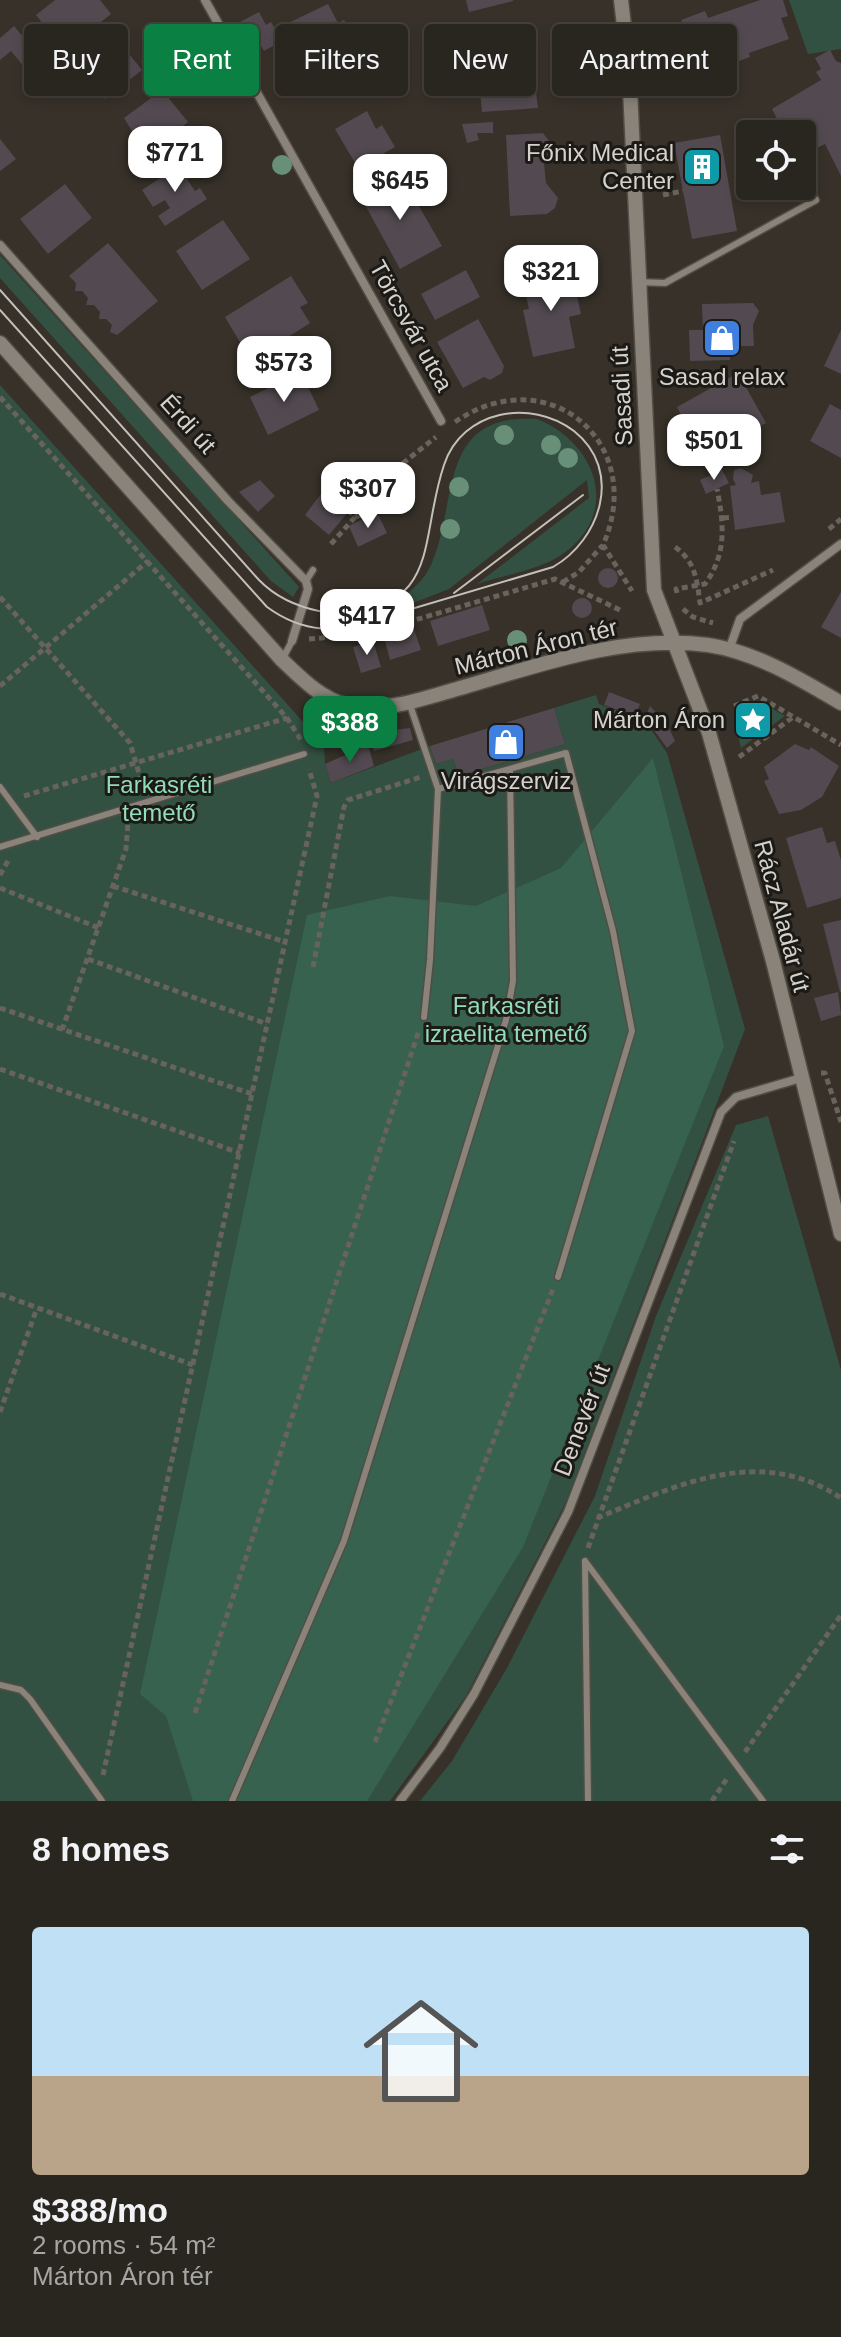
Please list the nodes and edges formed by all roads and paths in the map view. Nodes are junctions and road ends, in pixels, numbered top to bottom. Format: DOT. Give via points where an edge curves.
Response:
graph roads {
  1 [pos="205,0"];
  2 [pos="621,0"];
  3 [pos="683,191"];
  4 [pos="663,195"];
  5 [pos="816,200"];
  6 [pos="0,245"];
  7 [pos="638,282"];
  8 [pos="0,343"];
  9 [pos="0,397"];
  10 [pos="441,421"];
  11 [pos="717,489"];
  12 [pos="349,511"];
  13 [pos="355,517"];
  14 [pos="733,517"];
  15 [pos="723,518"];
  16 [pos="841,519"];
  17 [pos="823,534"];
  18 [pos="331,544"];
  19 [pos="841,544"];
  20 [pos="603,545"];
  21 [pos="675,547"];
  22 [pos="148,561"];
  23 [pos="778,568"];
  24 [pos="313,570"];
  25 [pos="306,581"];
  26 [pos="562,583"];
  27 [pos="698,587"];
  28 [pos="632,591"];
  29 [pos="0,597"];
  30 [pos="620,610"];
  31 [pos="736,628"];
  32 [pos="292,641"];
  33 [pos="673,643"];
  34 [pos="46,647"];
  35 [pos="729,650"];
  36 [pos="282,660"];
  37 [pos="0,686"];
  38 [pos="334,700"];
  39 [pos="409,702"];
  40 [pos="841,703"];
  41 [pos="734,706"];
  42 [pos="793,717"];
  43 [pos="287,718"];
  44 [pos="841,745"];
  45 [pos="304,754"];
  46 [pos="739,757"];
  47 [pos="136,763"];
  48 [pos="510,769"];
  49 [pos="433,773"];
  50 [pos="0,787"];
  51 [pos="438,789"];
  52 [pos="12,800"];
  53 [pos="147,803"];
  54 [pos="129,809"];
  55 [pos="37,837"];
  56 [pos="0,847"];
  57 [pos="113,886"];
  58 [pos="0,888"];
  59 [pos="99,928"];
  60 [pos="285,942"];
  61 [pos="88,959"];
  62 [pos="313,967"];
  63 [pos="0,1008"];
  64 [pos="424,1017"];
  65 [pos="267,1024"];
  66 [pos="62,1030"];
  67 [pos="0,1069"];
  68 [pos="801,1078"];
  69 [pos="252,1094"];
  70 [pos="734,1141"];
  71 [pos="240,1153"];
  72 [pos="828,1187"];
  73 [pos="841,1201"];
  74 [pos="841,1234"];
  75 [pos="558,1277"];
  76 [pos="0,1294"];
  77 [pos="37,1308"];
  78 [pos="193,1365"];
  79 [pos="0,1412"];
  80 [pos="841,1498"];
  81 [pos="596,1519"];
  82 [pos="585,1561"];
  83 [pos="841,1615"];
  84 [pos="0,1685"];
  85 [pos="195,1713"];
  86 [pos="375,1742"];
  87 [pos="736,1764"];
  88 [pos="100,1798"];
  89 [pos="232,1801"];
  90 [pos="400,1801"];
  91 [pos="588,1801"];
  92 [pos="712,1801"];
  93 [pos="763,1801"];
  1 -- 10 [label="street, Törcsvár utca"];
  2 -- 7 [label="street, Sasadi út"];
  3 -- 4 [label="path"];
  5 -- 7 [label="lane" via="665,283"];
  6 -- 25 [label="street, Érdi út"];
  7 -- 33 [label="street, Sasadi út" via="654,590"];
  8 -- 36 [label="street"];
  9 -- 22 [label="path"];
  11 -- 15 [label="path"];
  12 -- 13 [label="path"];
  13 -- 18 [label="path"];
  13 -- 20 [label="path" via="397,504 392,472 471,411 504,402 540,401 559,406 582,422 610,461 615,508"];
  14 -- 15 [label="path"];
  15 -- 27 [label="path" via="723,544 715,569"];
  16 -- 17 [label="path"];
  19 -- 31 [label="street" via="740,619"];
  20 -- 26 [label="path"];
  20 -- 28 [label="path"];
  21 -- 27 [label="path" via="687,556"];
  22 -- 34 [label="path"];
  22 -- 43 [label="path"];
  23 -- 27 [label="path" via="700,603"];
  24 -- 25 [label="lane"];
  25 -- 32 [label="street"];
  26 -- 30 [label="path"];
  26 -- 32 [label="path" via="555,579 367,634"];
  27 -- 31 [label="path" via="676,589 680,607 693,617"];
  29 -- 34 [label="path"];
  31 -- 35 [label="street"];
  32 -- 36 [label="lane"];
  33 -- 35 [label="street, Márton Áron tér"];
  33 -- 39 [label="street, Márton Áron tér" via="577,655"];
  33 -- 68 [label="street, Rácz Aladár út" via="709,733"];
  34 -- 37 [label="path"];
  34 -- 47 [label="path" via="130,743"];
  35 -- 40 [label="street, Márton Áron tér" via="789,673"];
  36 -- 38 [label="street, Márton Áron tér" via="317,692"];
  38 -- 39 [label="street, Márton Áron tér" via="373,708"];
  38 -- 45 [label="path"];
  39 -- 49 [label="lane"];
  41 -- 42 [label="path" via="758,696"];
  42 -- 44 [label="path"];
  42 -- 46 [label="path"];
  43 -- 45 [label="path" via="298,730"];
  43 -- 47 [label="path"];
  45 -- 53 [label="lane"];
  45 -- 60 [label="path" via="317,796"];
  47 -- 52 [label="path"];
  47 -- 53 [label="path"];
  48 -- 51 [label="lane"];
  48 -- 75 [label="lane" via="566,753 631,1016 632,1031"];
  48 -- 89 [label="lane" via="513,981 506,1020 344,1541"];
  49 -- 51 [label="lane"];
  49 -- 62 [label="path" via="348,800"];
  50 -- 52 [label="lane"];
  51 -- 64 [label="lane"];
  52 -- 55 [label="lane"];
  53 -- 54 [label="lane"];
  54 -- 55 [label="lane"];
  54 -- 57 [label="path" via="126,849"];
  55 -- 56 [label="lane"];
  57 -- 59 [label="path"];
  57 -- 60 [label="path"];
  58 -- 59 [label="path"];
  59 -- 61 [label="path"];
  60 -- 65 [label="path"];
  61 -- 65 [label="path"];
  61 -- 66 [label="path"];
  63 -- 66 [label="path"];
  64 -- 85 [label="path"];
  65 -- 69 [label="path"];
  66 -- 69 [label="path"];
  67 -- 71 [label="path"];
  68 -- 72 [label="street, Rácz Aladár út"];
  68 -- 90 [label="street, Denevér út" via="736,1097 721,1112 568,1512 474,1694"];
  69 -- 71 [label="path"];
  70 -- 81 [label="path"];
  71 -- 78 [label="path"];
  72 -- 73 [label="street, Rácz Aladár út"];
  72 -- 74 [label="street"];
  75 -- 86 [label="path"];
  76 -- 77 [label="path"];
  77 -- 78 [label="path"];
  77 -- 79 [label="path"];
  78 -- 88 [label="path"];
  80 -- 81 [label="path" via="789,1474 743,1472 696,1478"];
  81 -- 82 [label="path"];
  82 -- 87 [label="lane"];
  82 -- 91 [label="lane"];
  83 -- 87 [label="path"];
  84 -- 88 [label="lane" via="21,1690 30,1699"];
  87 -- 92 [label="path"];
  87 -- 93 [label="lane"];
}
